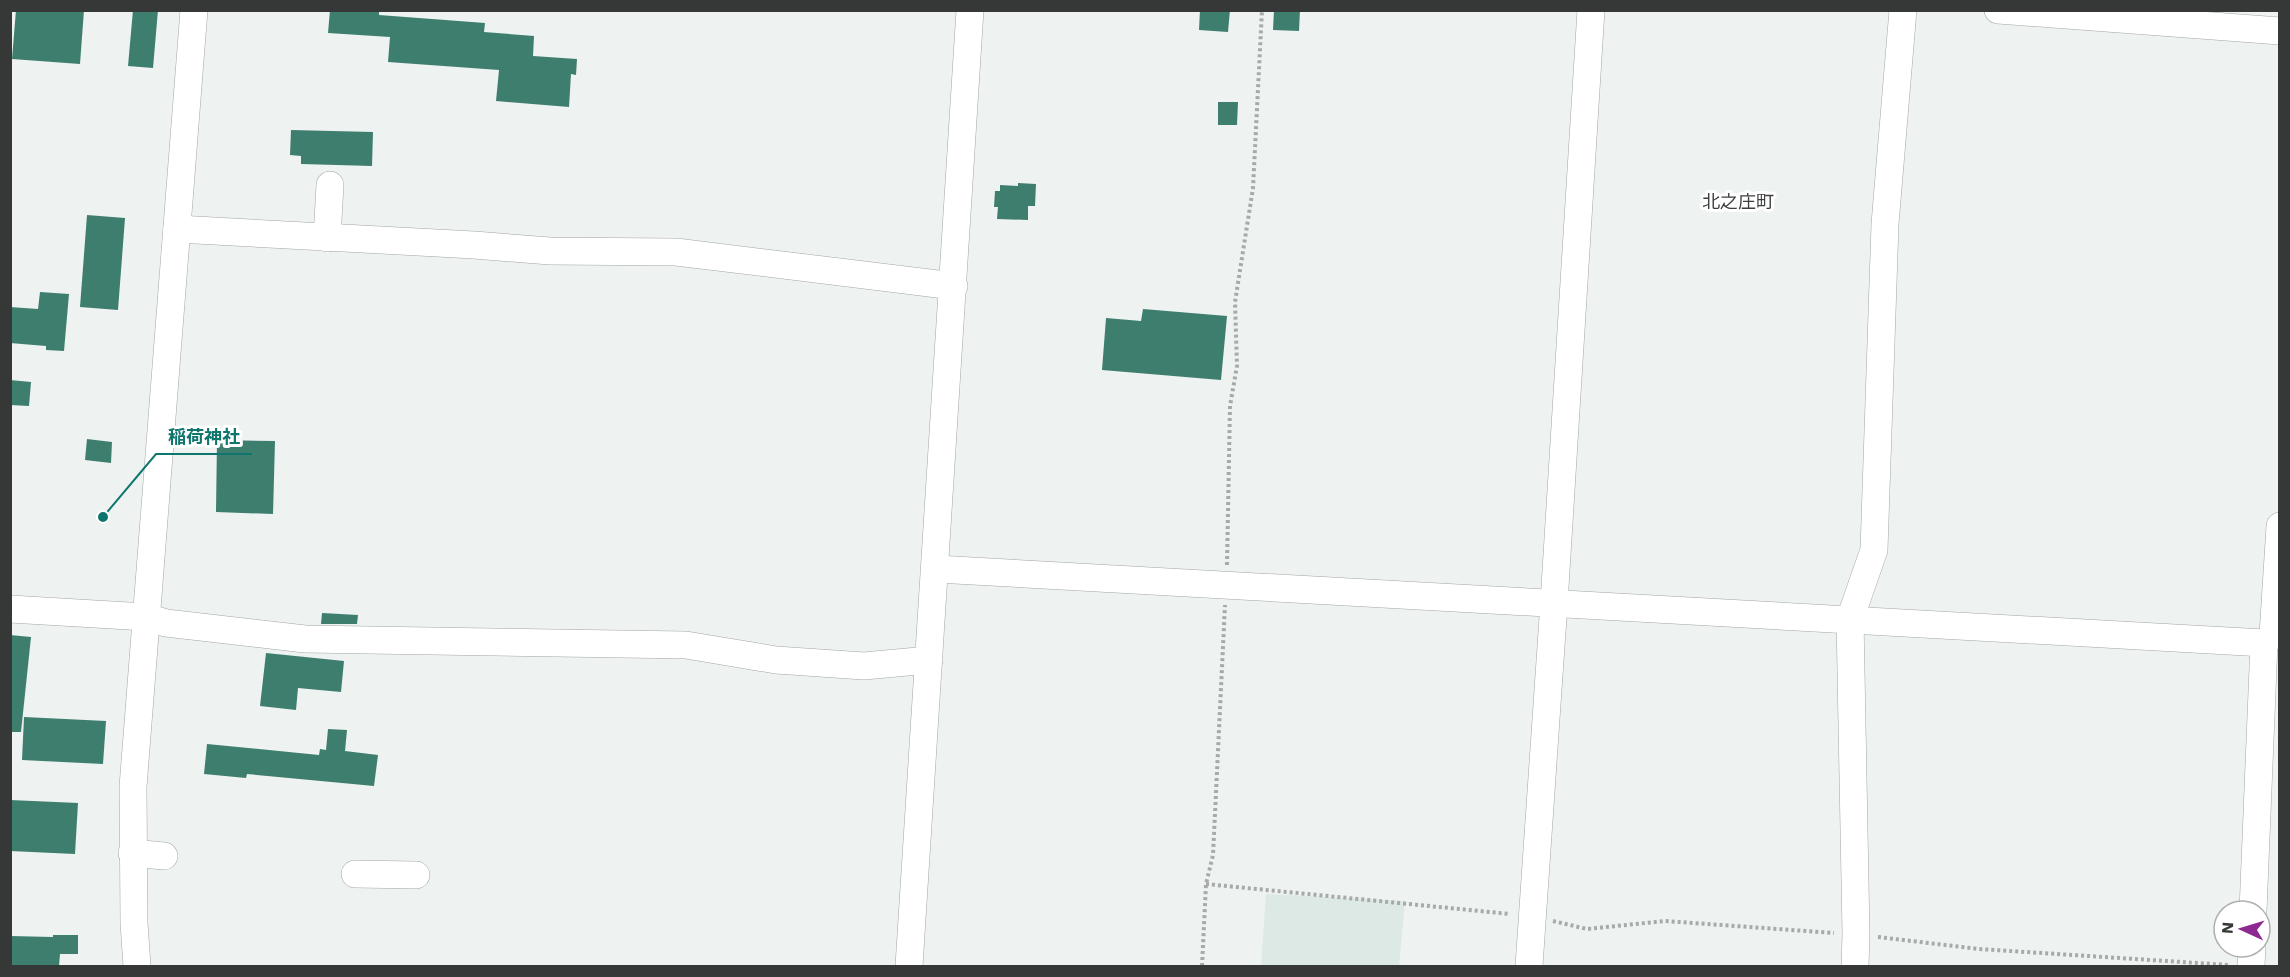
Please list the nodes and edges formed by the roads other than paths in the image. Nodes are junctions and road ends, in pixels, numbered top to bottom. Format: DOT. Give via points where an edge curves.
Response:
graph roads {
  1 [pos="194,10"];
  2 [pos="970,10"];
  3 [pos="1591,10"];
  4 [pos="1903,10"];
  5 [pos="1998,10"];
  6 [pos="2280,31"];
  7 [pos="330,185"];
  8 [pos="177,230"];
  9 [pos="327,238"];
  10 [pos="954,286"];
  11 [pos="2280,526"];
  12 [pos="936,569"];
  13 [pos="1554,603"];
  14 [pos="10,609"];
  15 [pos="146,617"];
  16 [pos="1850,619"];
  17 [pos="2272,638"];
  18 [pos="929,660"];
  19 [pos="132,853"];
  20 [pos="164,856"];
  21 [pos="355,874"];
  22 [pos="416,875"];
  23 [pos="2254,899"];
  24 [pos="137,966"];
  25 [pos="909,966"];
  26 [pos="1529,966"];
  27 [pos="1855,966"];
  1 -- 8 [label="street"];
  2 -- 10 [label="street"];
  3 -- 13 [label="street"];
  4 -- 16 [label="street" via="1885,224 1874,550"];
  5 -- 6 [label="street"];
  7 -- 9 [label="street"];
  8 -- 9 [label="street"];
  8 -- 15 [label="street"];
  9 -- 10 [label="street" via="550,251 676,252"];
  10 -- 12 [label="street"];
  11 -- 17 [label="street"];
  12 -- 13 [label="street"];
  12 -- 18 [label="street"];
  13 -- 16 [label="street"];
  13 -- 26 [label="street"];
  14 -- 15 [label="street"];
  15 -- 18 [label="street" via="305,639 686,645 776,660 864,666"];
  15 -- 19 [label="street"];
  16 -- 17 [label="street"];
  16 -- 27 [label="street"];
  17 -- 23 [label="street"];
  18 -- 25 [label="street"];
  19 -- 20 [label="street"];
  19 -- 24 [label="street"];
  21 -- 22 [label="street"];
}
